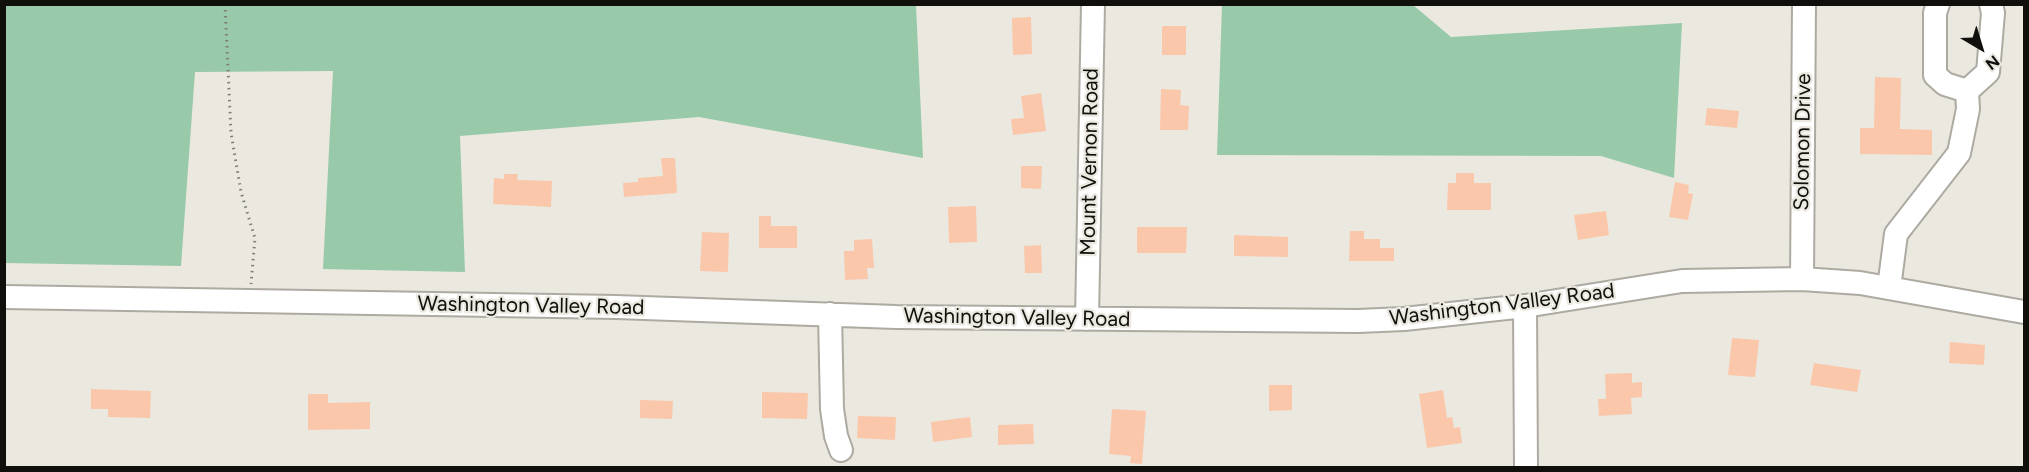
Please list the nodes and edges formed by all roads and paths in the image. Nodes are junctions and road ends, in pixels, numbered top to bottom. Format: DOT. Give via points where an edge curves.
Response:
graph roads {
  1 [pos="225,4"];
  2 [pos="1093,4"];
  3 [pos="1804,4"];
  4 [pos="1938,4"];
  5 [pos="1991,4"];
  6 [pos="1967,91"];
  7 [pos="1802,279"];
  8 [pos="1889,288"];
  9 [pos="4,297"];
  10 [pos="250,302"];
  11 [pos="1524,306"];
  12 [pos="2025,312"];
  13 [pos="830,314"];
  14 [pos="1087,319"];
  15 [pos="841,450"];
  16 [pos="1526,468"];
  1 -- 10 [label="path" via="231,133 255,238"];
  2 -- 14 [label="street, Mount Vernon Road"];
  3 -- 7 [label="street, Solomon Drive"];
  4 -- 6 [label="street" via="1935,75 1945,84"];
  5 -- 6 [label="street" via="1988,72"];
  6 -- 8 [label="street" via="1968,108 1959,153 1896,234"];
  7 -- 8 [label="street, Washington Valley Road"];
  7 -- 11 [label="street, Washington Valley Road" via="1682,281"];
  8 -- 12 [label="street, Washington Valley Road"];
  9 -- 10 [label="street, Washington Valley Road"];
  10 -- 13 [label="street, Washington Valley Road"];
  11 -- 14 [label="street, Washington Valley Road" via="1358,321"];
  11 -- 16 [label="street"];
  13 -- 14 [label="street, Washington Valley Road"];
  13 -- 15 [label="street" via="832,409"];
}
